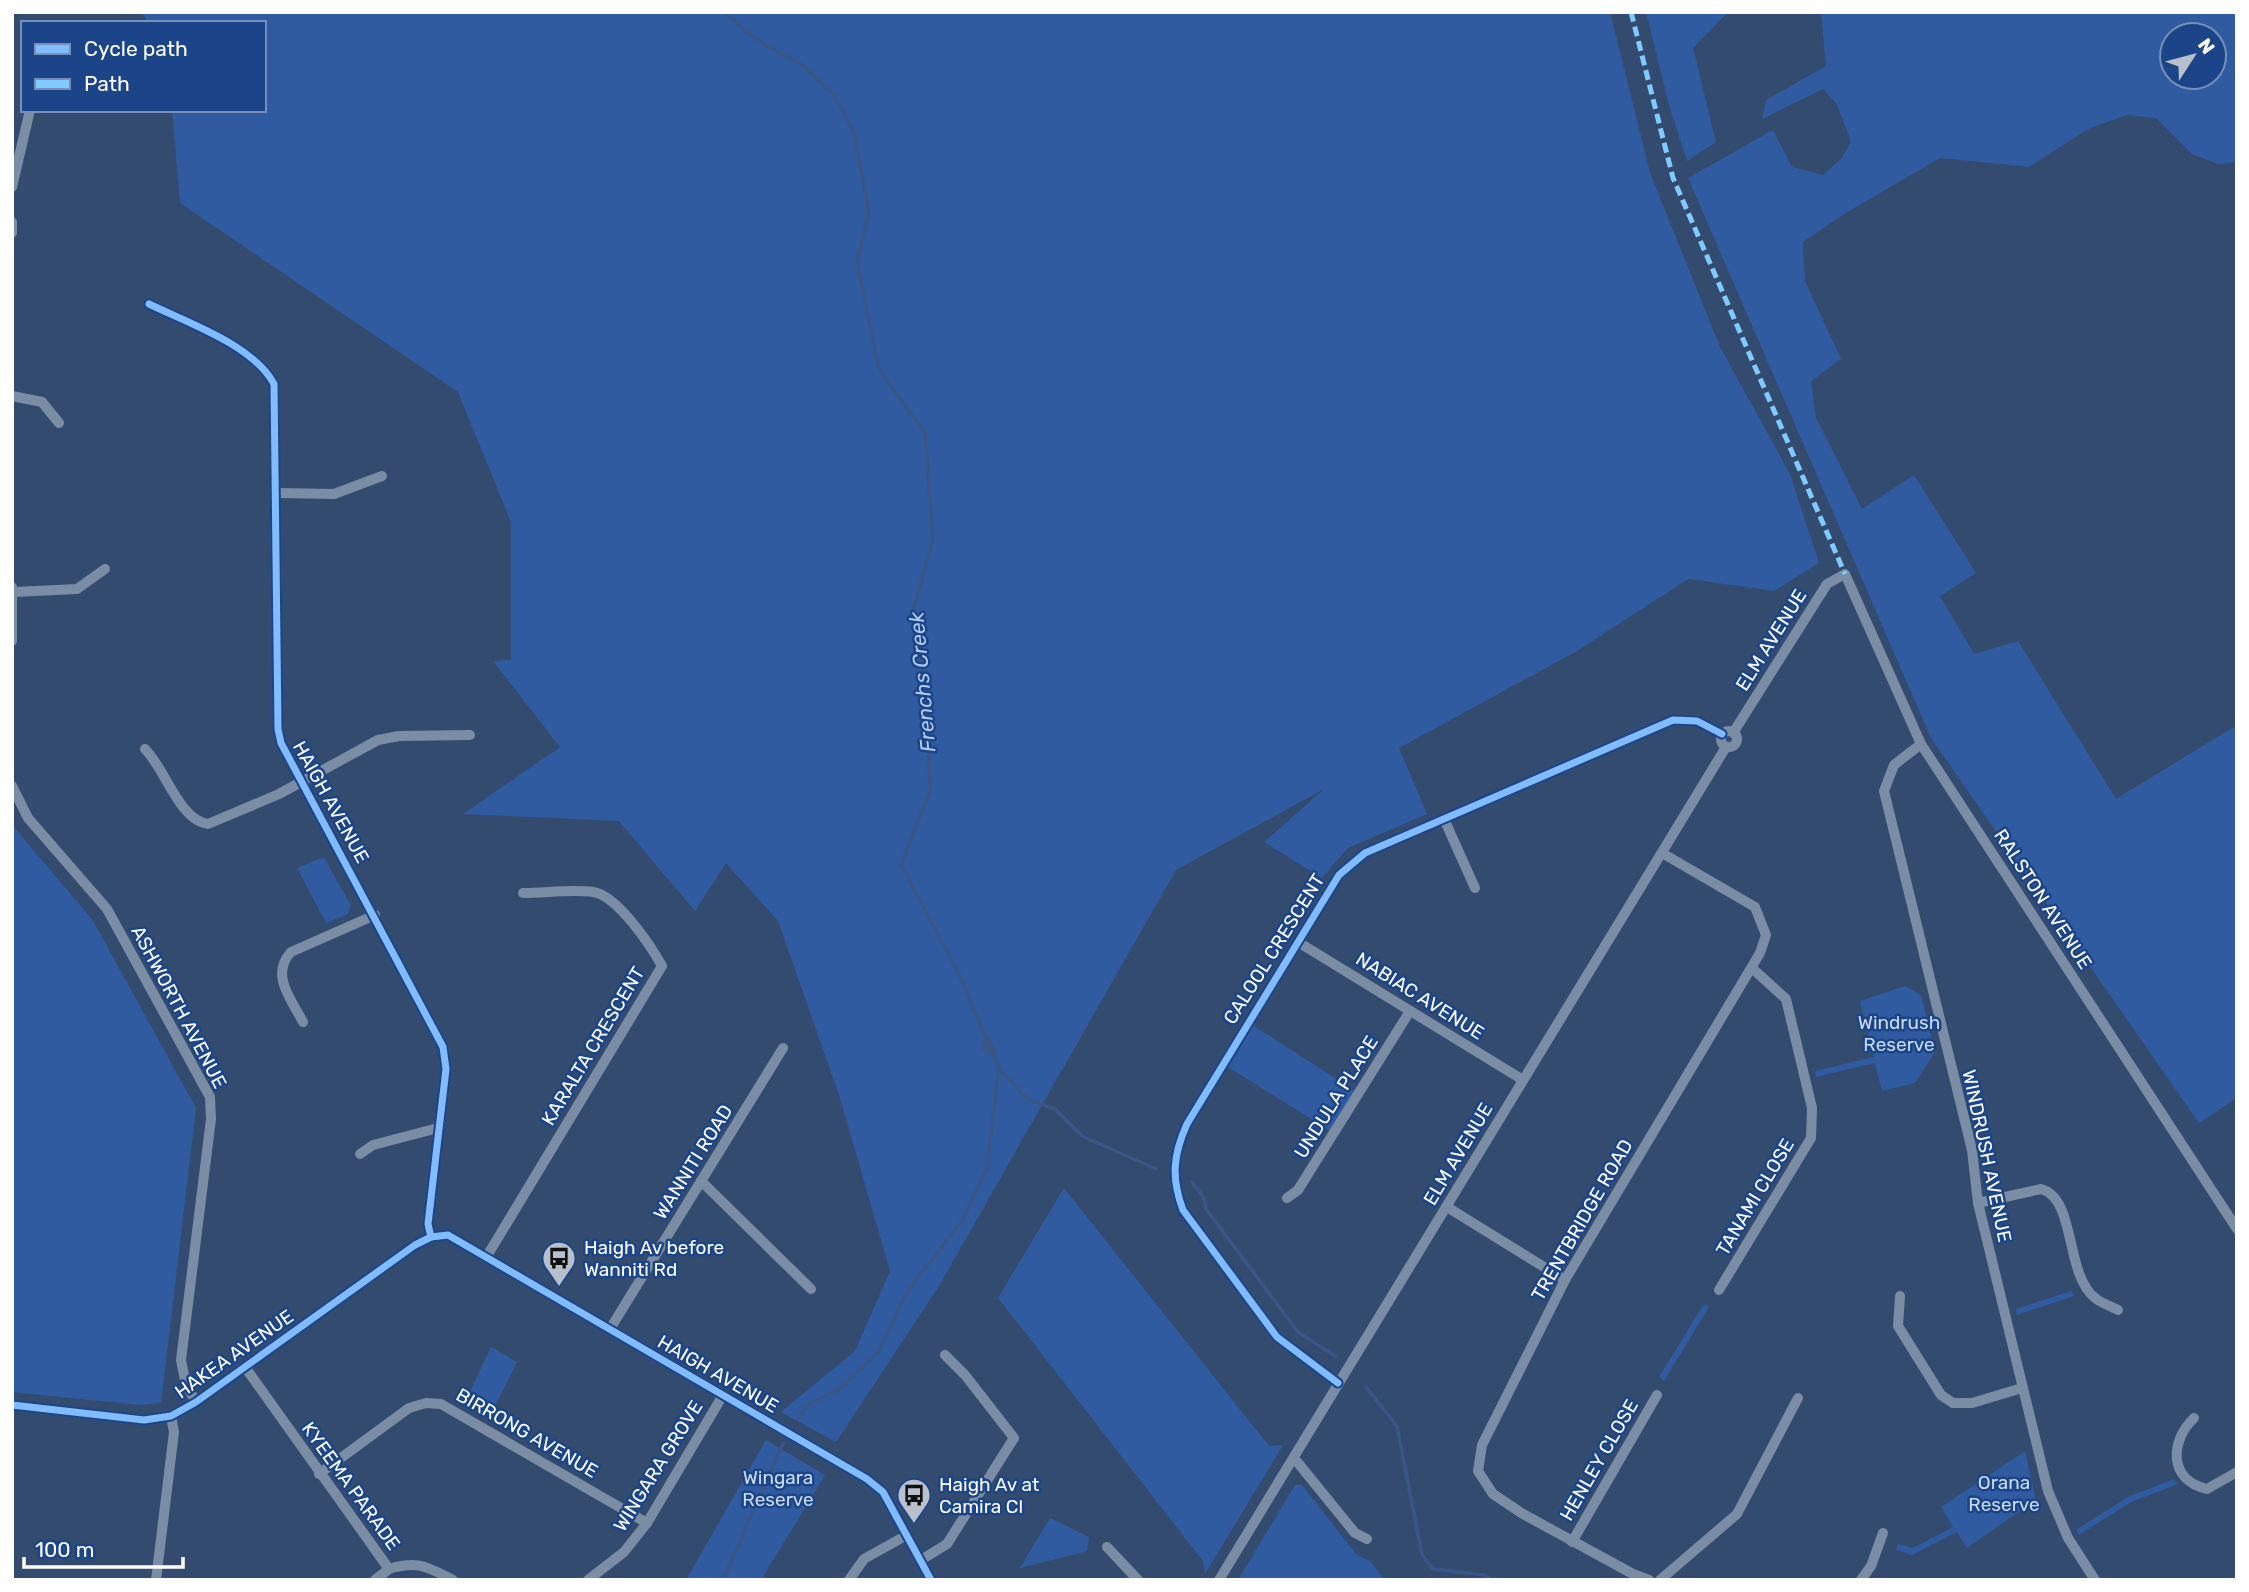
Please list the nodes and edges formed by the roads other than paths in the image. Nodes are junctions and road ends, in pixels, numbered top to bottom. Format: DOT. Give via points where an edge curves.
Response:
graph roads {
  1 [pos="30,112"];
  2 [pos="12,187"];
  3 [pos="12,222"];
  4 [pos="12,233"];
  5 [pos="149,304"];
  6 [pos="12,396"];
  7 [pos="59,423"];
  8 [pos="382,476"];
  9 [pos="277,493"];
  10 [pos="105,569"];
  11 [pos="1845,574"];
  12 [pos="13,589"];
  13 [pos="12,641"];
  14 [pos="1728,733"];
  15 [pos="470,735"];
  16 [pos="1921,744"];
  17 [pos="145,749"];
  18 [pos="303,781"];
  19 [pos="12,786"];
  20 [pos="1444,819"];
  21 [pos="1662,853"];
  22 [pos="1475,888"];
  23 [pos="523,893"];
  24 [pos="375,915"];
  25 [pos="1298,942"];
  26 [pos="1753,968"];
  27 [pos="1410,1011"];
  28 [pos="303,1022"];
  29 [pos="783,1048"];
  30 [pos="1523,1080"];
  31 [pos="438,1128"];
  32 [pos="360,1154"];
  33 [pos="701,1181"];
  34 [pos="1287,1198"];
  35 [pos="1978,1203"];
  36 [pos="1447,1207"];
  37 [pos="2237,1229"];
  38 [pos="448,1235"];
  39 [pos="431,1237"];
  40 [pos="486,1255"];
  41 [pos="1565,1280"];
  42 [pos="811,1289"];
  43 [pos="1719,1290"];
  44 [pos="1900,1296"];
  45 [pos="2118,1310"];
  46 [pos="610,1329"];
  47 [pos="945,1355"];
  48 [pos="245,1367"];
  49 [pos="1338,1383"];
  50 [pos="2022,1388"];
  51 [pos="723,1395"];
  52 [pos="1657,1395"];
  53 [pos="1798,1398"];
  54 [pos="196,1402"];
  55 [pos="12,1405"];
  56 [pos="170,1416"];
  57 [pos="2194,1418"];
  58 [pos="1294,1458"];
  59 [pos="2237,1472"];
  60 [pos="319,1474"];
  61 [pos="647,1523"];
  62 [pos="1883,1532"];
  63 [pos="907,1535"];
  64 [pos="1367,1539"];
  65 [pos="1572,1542"];
  66 [pos="1107,1547"];
  67 [pos="921,1560"];
  68 [pos="389,1569"];
  69 [pos="156,1580"];
  70 [pos="376,1580"];
  71 [pos="453,1580"];
  72 [pos="588,1580"];
  73 [pos="849,1580"];
  74 [pos="931,1580"];
  75 [pos="1138,1580"];
  76 [pos="1219,1580"];
  77 [pos="1649,1580"];
  78 [pos="1660,1580"];
  79 [pos="1861,1580"];
  80 [pos="2095,1580"];
  1 -- 2 [label="street"];
  3 -- 4 [label="street"];
  5 -- 9 [label="street, HAIGH AVENUE" via="243,351 265,367 274,384"];
  6 -- 7 [label="street" via="42,401"];
  8 -- 9 [label="street" via="334,494"];
  9 -- 18 [label="street, HAIGH AVENUE" via="278,730"];
  10 -- 12 [label="street" via="77,589"];
  11 -- 14 [label="street, ELM AVENUE" via="1827,584"];
  11 -- 16 [label="street, RALSTON AVENUE"];
  12 -- 13 [label="street"];
  14 -- 20 [label="street, CALOOL CRESCENT" via="1697,721 1673,720"];
  14 -- 21 [label="street, ELM AVENUE" via="1736,743 1726,747"];
  15 -- 18 [label="street" via="378,740"];
  16 -- 35 [label="street, WINDRUSH AVENUE" via="1894,765 1884,791 1972,1150"];
  16 -- 37 [label="street, RALSTON AVENUE"];
  17 -- 18 [label="street" via="158,762 188,815 198,822 208,824"];
  18 -- 24 [label="street, HAIGH AVENUE"];
  19 -- 54 [label="street, ASHWORTH AVENUE" via="28,818 107,909 210,1097 181,1360 186,1385"];
  20 -- 22 [label="street"];
  20 -- 25 [label="street, CALOOL CRESCENT" via="1365,853 1339,875"];
  21 -- 26 [label="street, TRENTBRIDGE ROAD" via="1755,907 1766,935"];
  21 -- 30 [label="street, ELM AVENUE"];
  23 -- 40 [label="street, KARALTA CRESCENT" via="595,892 609,898 653,948 662,966"];
  24 -- 28 [label="street" via="291,952 282,962 280,976"];
  24 -- 31 [label="street, HAIGH AVENUE" via="443,1047 446,1069"];
  25 -- 27 [label="street, NABIAC AVENUE"];
  25 -- 49 [label="street, CALOOL CRESCENT" via="1187,1124 1174,1165 1175,1188 1183,1210 1277,1337"];
  26 -- 41 [label="street, TRENTBRIDGE ROAD"];
  26 -- 43 [label="street, TANAMI CLOSE" via="1786,999 1812,1108 1811,1138"];
  27 -- 30 [label="street, NABIAC AVENUE"];
  27 -- 34 [label="street, UNDULA PLACE" via="1298,1190"];
  29 -- 33 [label="street, WANNITI ROAD"];
  30 -- 36 [label="street, ELM AVENUE"];
  31 -- 32 [label="street" via="373,1145"];
  31 -- 39 [label="street, HAIGH AVENUE" via="428,1224"];
  33 -- 42 [label="street"];
  33 -- 46 [label="street, WANNITI ROAD"];
  35 -- 45 [label="street" via="2048,1191 2060,1205 2081,1280 2095,1298"];
  35 -- 50 [label="street, WINDRUSH AVENUE"];
  36 -- 41 [label="street"];
  36 -- 49 [label="street, ELM AVENUE"];
  38 -- 39 [label="street, HAKEA AVENUE"];
  38 -- 40 [label="street, HAIGH AVENUE"];
  39 -- 48 [label="street, HAKEA AVENUE"];
  40 -- 46 [label="street, HAIGH AVENUE"];
  41 -- 65 [label="street, TRENTBRIDGE ROAD" via="1482,1445 1478,1471 1493,1494"];
  44 -- 50 [label="street" via="1898,1326 1941,1395 1954,1403 1972,1403"];
  46 -- 51 [label="street, HAIGH AVENUE"];
  47 -- 67 [label="street" via="1014,1438 947,1544"];
  48 -- 54 [label="street, HAKEA AVENUE"];
  48 -- 60 [label="street, KYEEMA PARADE"];
  49 -- 58 [label="street, ELM AVENUE"];
  50 -- 80 [label="street, WINDRUSH AVENUE" via="2057,1516"];
  51 -- 61 [label="street, WINGARA GROVE"];
  51 -- 63 [label="street, HAIGH AVENUE" via="877,1486"];
  52 -- 65 [label="street, HENLEY CLOSE"];
  53 -- 78 [label="street" via="1737,1514"];
  54 -- 56 [label="street, HAKEA AVENUE"];
  55 -- 56 [label="street, HAKEA AVENUE" via="144,1420"];
  56 -- 69 [label="street" via="173,1432"];
  57 -- 59 [label="street" via="2182,1429 2176,1446 2178,1464 2187,1479 2207,1489"];
  58 -- 64 [label="street" via="1355,1533"];
  58 -- 76 [label="street, ELM AVENUE"];
  60 -- 61 [label="street, BIRRONG AVENUE" via="409,1408 441,1404"];
  60 -- 68 [label="street, KYEEMA PARADE"];
  61 -- 72 [label="street, WINGARA GROVE" via="624,1552"];
  62 -- 79 [label="street"];
  63 -- 67 [label="street, HAIGH AVENUE"];
  63 -- 73 [label="street" via="864,1559"];
  65 -- 77 [label="street, TRENTBRIDGE ROAD"];
  66 -- 75 [label="street"];
  67 -- 74 [label="street, HAIGH AVENUE"];
  68 -- 70 [label="street"];
  68 -- 71 [label="street, KYEEMA PARADE" via="407,1563 423,1565"];
}
